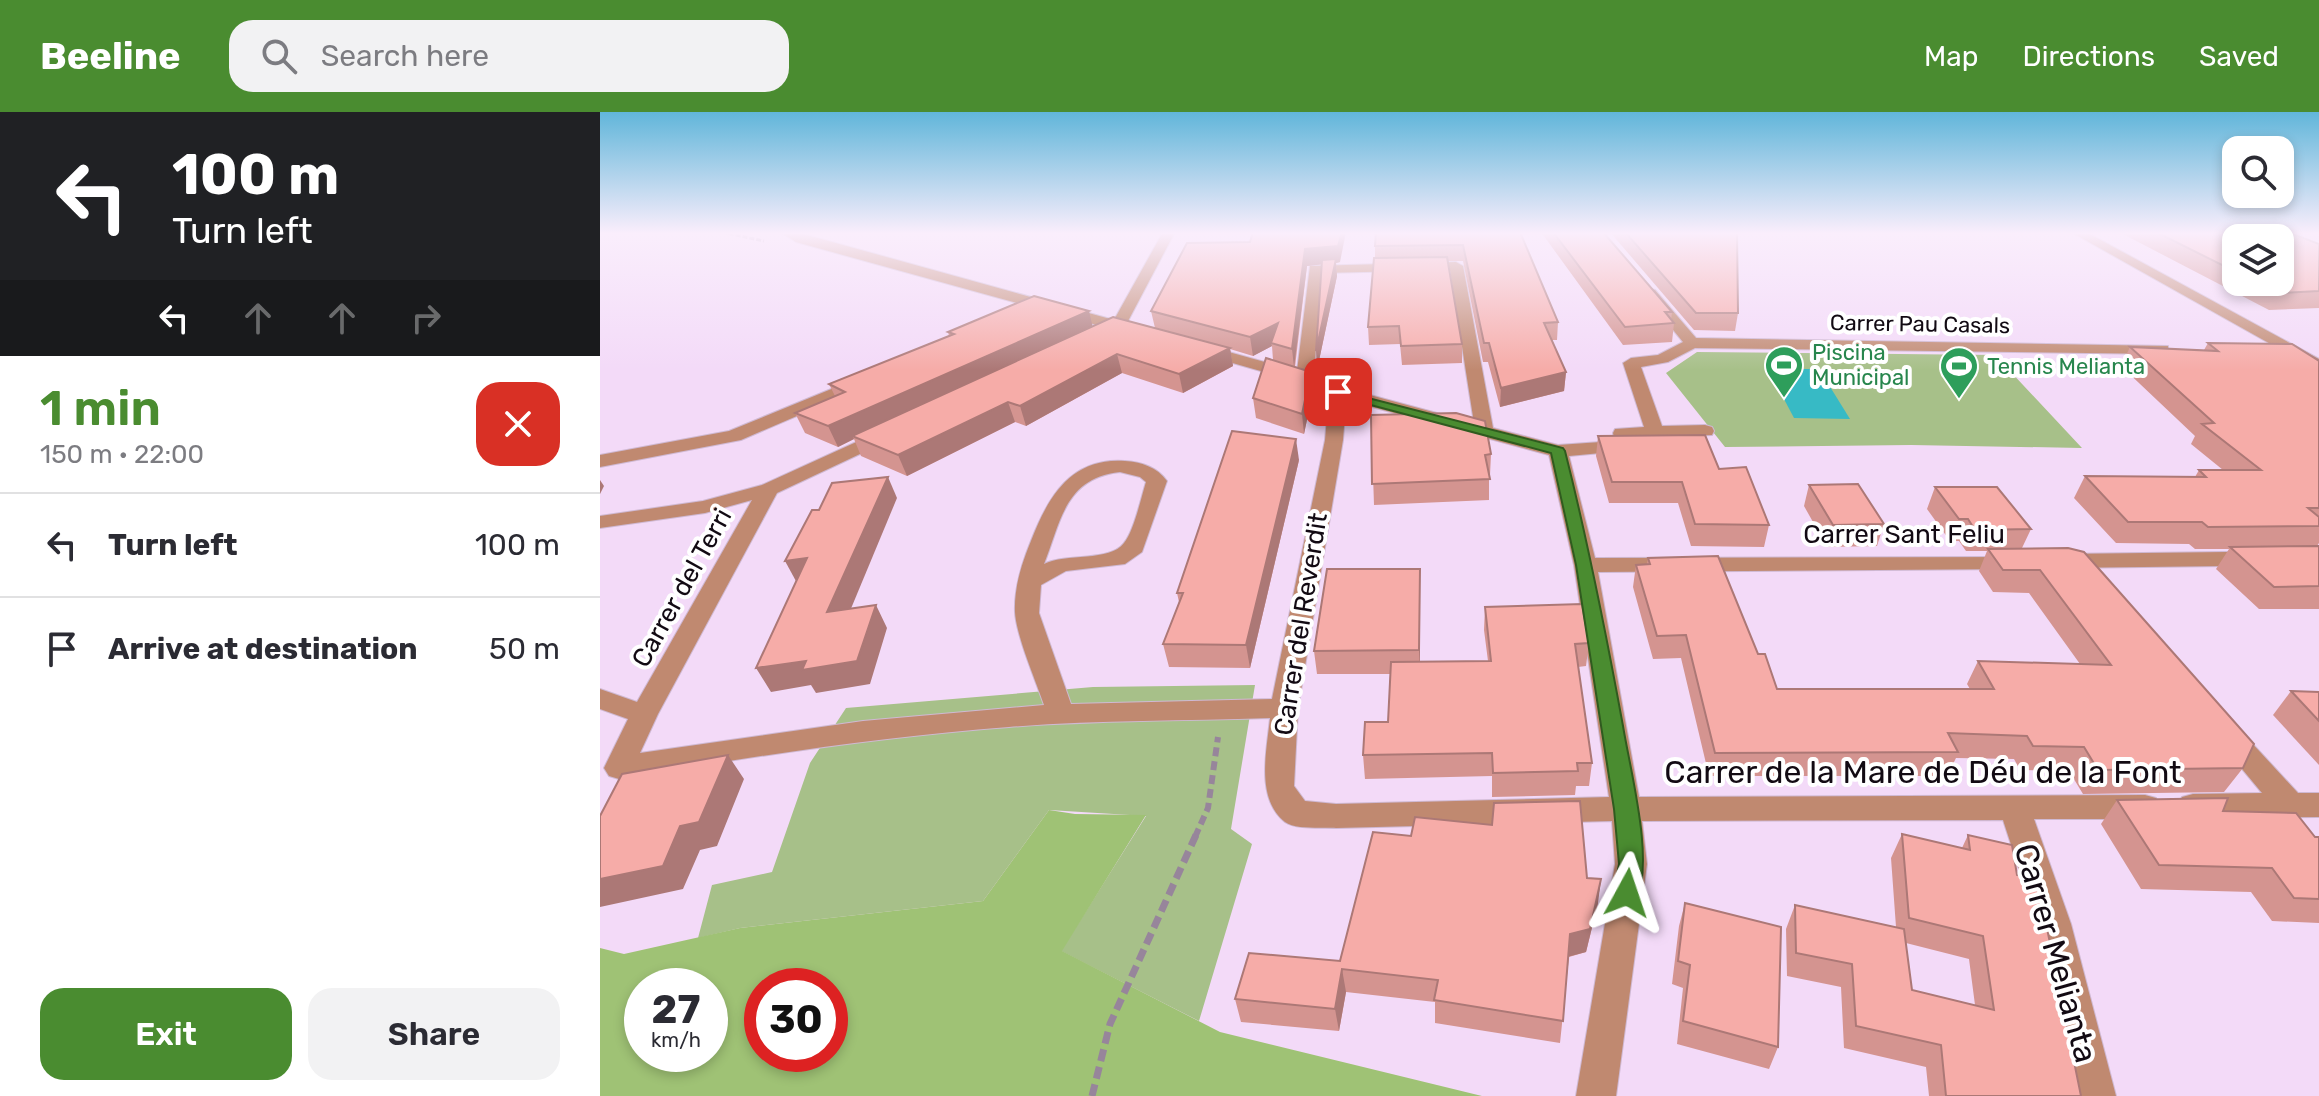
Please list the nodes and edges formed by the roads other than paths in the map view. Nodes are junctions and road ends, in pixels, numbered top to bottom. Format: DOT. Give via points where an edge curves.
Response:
graph roads {
  1 [pos="951,278"];
  2 [pos="1144,278"];
  3 [pos="1314,278"];
  4 [pos="1458,278"];
  5 [pos="1638,278"];
  6 [pos="2160,278"];
  7 [pos="1037,303"];
  8 [pos="1008,316"];
  9 [pos="1118,326"];
  10 [pos="1147,334"];
  11 [pos="1090,339"];
  12 [pos="1692,343"];
  13 [pos="1190,346"];
  14 [pos="2182,350"];
  15 [pos="2261,351"];
  16 [pos="2292,351"];
  17 [pos="2319,366"];
  18 [pos="879,374"];
  19 [pos="1305,378"];
  20 [pos="1338,392"];
  21 [pos="908,424"];
  22 [pos="1484,430"];
  23 [pos="1705,431"];
  24 [pos="1655,433"];
  25 [pos="1558,451"];
  26 [pos="600,461"];
  27 [pos="769,489"];
  28 [pos="600,522"];
  29 [pos="2319,558"];
  30 [pos="2077,561"];
  31 [pos="1585,565"];
  32 [pos="1030,582"];
  33 [pos="2097,584"];
  34 [pos="600,699"];
  35 [pos="1284,708"];
  36 [pos="2208,712"];
  37 [pos="644,714"];
  38 [pos="1061,715"];
  39 [pos="2289,804"];
  40 [pos="2319,805"];
  41 [pos="1626,809"];
  42 [pos="2015,810"];
  43 [pos="1336,816"];
  44 [pos="1596,1096"];
  45 [pos="2096,1096"];
  1 -- 7 [label="street"];
  2 -- 9 [label="street"];
  3 -- 19 [label="street"];
  4 -- 22 [label="street"];
  5 -- 12 [label="street"];
  6 -- 16 [label="street"];
  7 -- 8 [label="street"];
  7 -- 9 [label="street"];
  9 -- 10 [label="street"];
  9 -- 11 [label="street"];
  12 -- 14 [label="street, Carrer Pau Casals"];
  12 -- 24 [label="street" via="1662,359 1631,363"];
  13 -- 19 [label="street"];
  15 -- 16 [label="street"];
  16 -- 17 [label="street"];
  18 -- 26 [label="street" via="734,436"];
  19 -- 20 [label="street"];
  20 -- 22 [label="street"];
  20 -- 35 [label="street, Carrer del Reverdit" via="1334,440"];
  21 -- 27 [label="street"];
  22 -- 25 [label="street"];
  23 -- 24 [label="street"];
  24 -- 25 [label="street" via="1622,433 1626,446"];
  25 -- 31 [label="street"];
  27 -- 28 [label="street" via="705,507"];
  27 -- 37 [label="street, Carrer del Terri"];
  29 -- 30 [label="street, Carrer Sant Feliu"];
  30 -- 31 [label="street, Carrer Sant Feliu"];
  30 -- 33 [label="street"];
  31 -- 41 [label="street"];
  32 -- 32 [label="street" via="1061,496 1080,478 1116,465 1150,473 1157,481 1134,547 1117,559 1060,565"];
  32 -- 38 [label="street" via="1027,613"];
  34 -- 37 [label="street"];
  35 -- 38 [label="street"];
  35 -- 43 [label="street, Carrer del Reverdit" via="1279,788 1296,813"];
  36 -- 39 [label="street"];
  37 -- 38 [label="street, Carrer del Terri" via="619,768 887,728"];
  39 -- 40 [label="street, Carrer de la Mare de Déu de la Font"];
  39 -- 42 [label="street, Carrer de la Mare de Déu de la Font"];
  41 -- 42 [label="street, Carrer de la Mare de Déu de la Font"];
  41 -- 43 [label="street, Carrer de la Mare de Déu de la Font"];
  41 -- 44 [label="street" via="1631,864"];
  42 -- 45 [label="street, Carrer Melianta" via="2054,924"];
}
